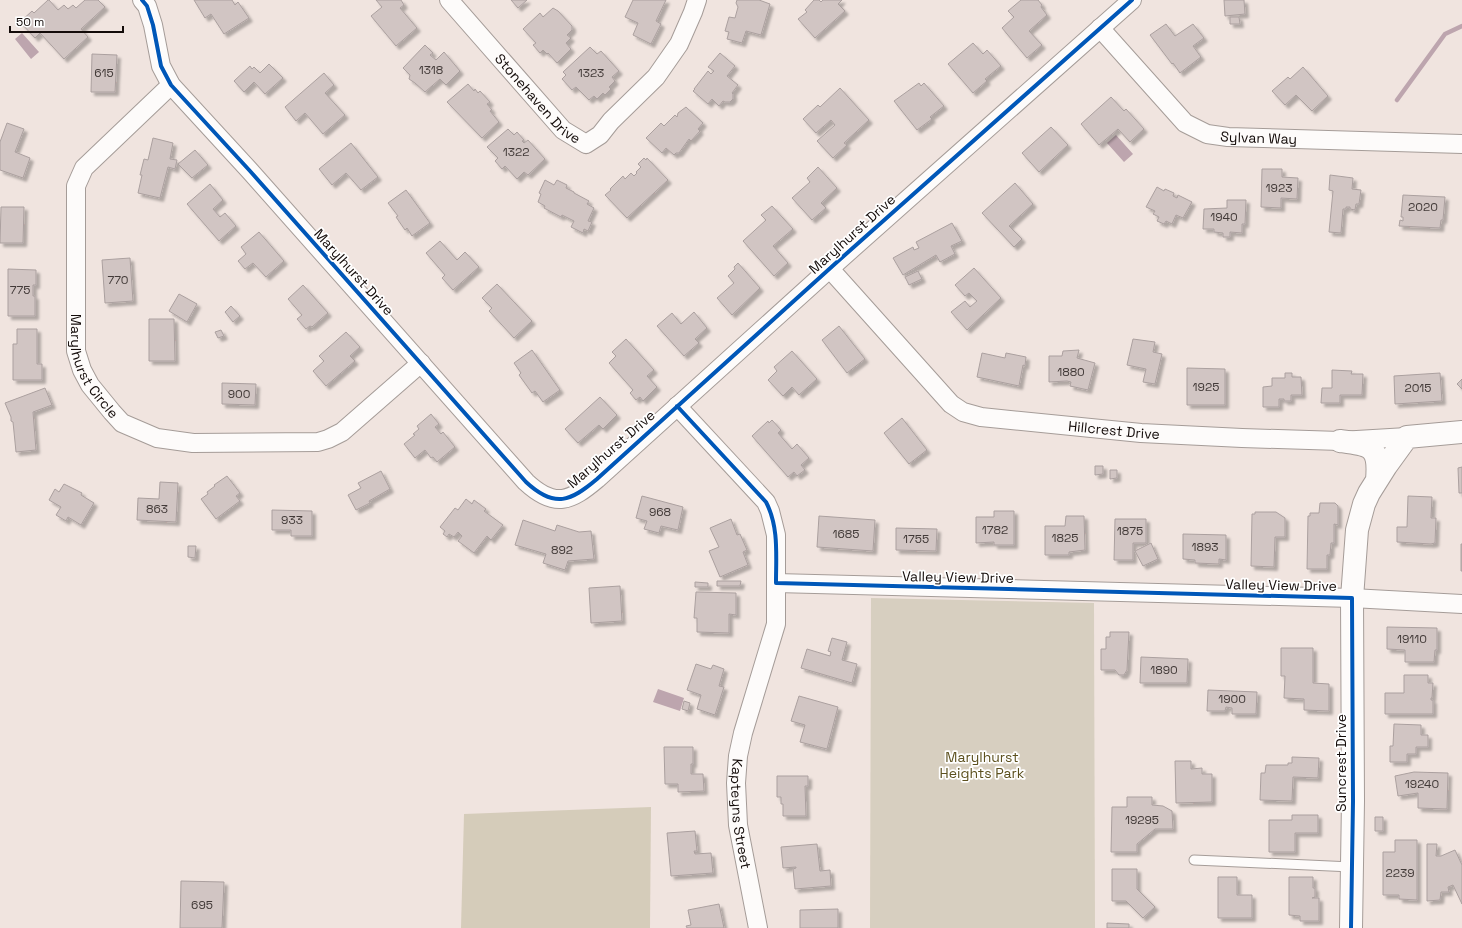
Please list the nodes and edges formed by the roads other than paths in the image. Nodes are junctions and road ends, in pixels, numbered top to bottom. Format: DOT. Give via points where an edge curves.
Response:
graph roads {
  1 [pos="142,0"];
  2 [pos="449,0"];
  3 [pos="697,0"];
  4 [pos="1132,0"];
  5 [pos="1100,28"];
  6 [pos="172,85"];
  7 [pos="1462,144"];
  8 [pos="830,269"];
  9 [pos="421,364"];
  10 [pos="677,406"];
  11 [pos="1462,432"];
  12 [pos="1407,437"];
  13 [pos="1340,441"];
  14 [pos="1377,480"];
  15 [pos="776,583"];
  16 [pos="1352,598"];
  17 [pos="1462,604"];
  18 [pos="1194,860"];
  19 [pos="1352,867"];
  20 [pos="758,928"];
  21 [pos="1352,928"];
  1 -- 6 [label="street, Marylhurst Drive" via="153,25 161,66"];
  2 -- 3 [label="street, Stonehaven Drive" via="563,130 586,144 600,135 610,121 656,77 678,44"];
  4 -- 5 [label="street, Marylhurst Drive"];
  5 -- 7 [label="street, Sylvan Way" via="1185,123 1207,134"];
  5 -- 8 [label="street, Marylhurst Drive"];
  6 -- 9 [label="street, Marylhurst Drive"];
  6 -- 9 [label="street, Marylhurst Circle" via="84,168 76,186 76,351 90,385 112,412 122,423 157,438 193,443 318,442 342,432"];
  8 -- 10 [label="street, Marylhurst Drive"];
  8 -- 13 [label="street, Hillcrest Drive" via="951,404 963,412 980,417 1141,433"];
  9 -- 10 [label="street, Marylhurst Drive" via="526,482 544,495 557,499 570,498 581,492"];
  10 -- 15 [label="street" via="766,502 776,535"];
  11 -- 12 [label="street, Hillcrest Drive"];
  12 -- 13 [label="street, Hillcrest Drive"];
  12 -- 14 [label="street, Suncrest Drive"];
  13 -- 14 [label="street" via="1369,447 1378,459"];
  14 -- 16 [label="street, Suncrest Drive" via="1366,498 1359,519"];
  15 -- 16 [label="street, Valley View Drive"];
  15 -- 20 [label="street, Kapteyns Street" via="776,624 738,756 736,783 738,825"];
  16 -- 17 [label="street, Valley View Drive"];
  16 -- 19 [label="street, Suncrest Drive"];
  18 -- 19 [label="lane"];
  19 -- 21 [label="street, Suncrest Drive"];
}
